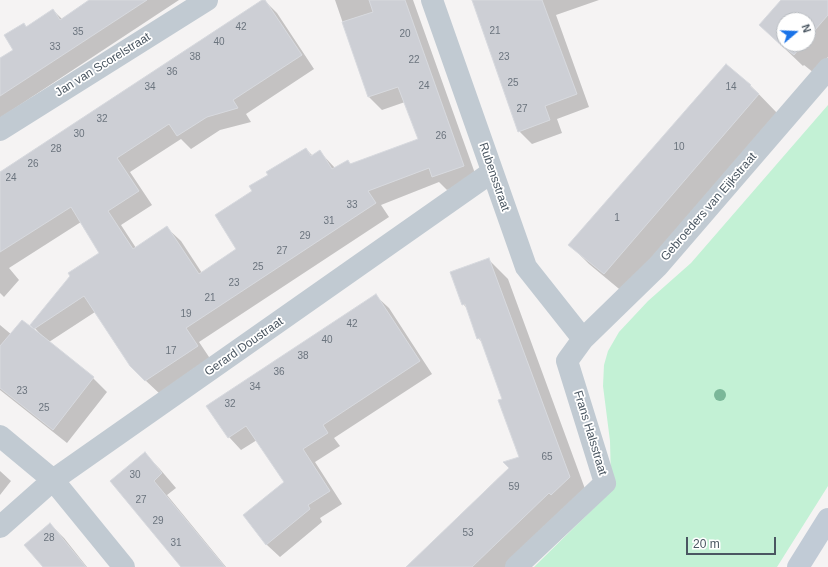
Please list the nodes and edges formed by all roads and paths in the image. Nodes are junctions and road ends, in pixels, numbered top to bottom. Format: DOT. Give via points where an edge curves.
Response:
graph roads {
  1 [pos="207,0"];
  2 [pos="432,0"];
  3 [pos="828,70"];
  4 [pos="0,130"];
  5 [pos="492,172"];
  6 [pos="583,339"];
  7 [pos="0,436"];
  8 [pos="53,480"];
  9 [pos="828,519"];
  10 [pos="0,527"];
  11 [pos="124,567"];
  12 [pos="516,567"];
  13 [pos="798,567"];
  1 -- 4 [label="street, Jan van Scorelstraat"];
  2 -- 5 [label="street, Rubensstraat"];
  3 -- 6 [label="street, Gebroeders van Eijkstraat" via="658,266"];
  5 -- 6 [label="street, Rubensstraat" via="526,267"];
  5 -- 8 [label="street, Gerard Doustraat"];
  6 -- 12 [label="street, Frans Halsstraat" via="567,361 605,483"];
  7 -- 8 [label="street"];
  8 -- 10 [label="street, Gerard Doustraat"];
  8 -- 11 [label="street"];
  9 -- 13 [label="main road"];
}
